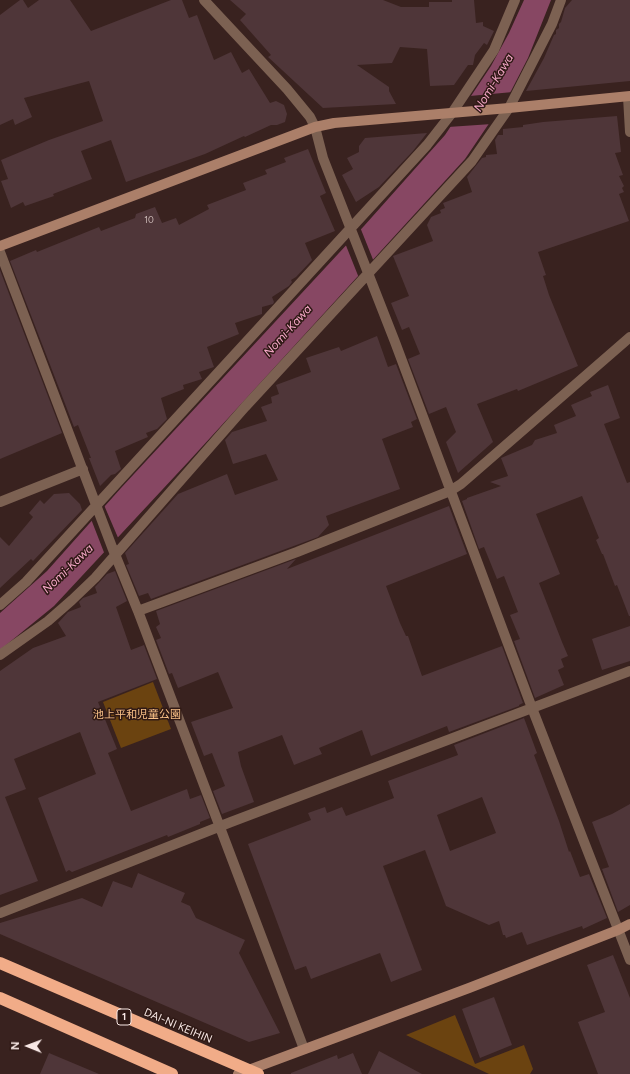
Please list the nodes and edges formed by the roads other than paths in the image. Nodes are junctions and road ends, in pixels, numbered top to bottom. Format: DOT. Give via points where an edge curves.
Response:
graph roads {
  1 [pos="204,0"];
  2 [pos="515,0"];
  3 [pos="561,0"];
  4 [pos="629,97"];
  5 [pos="506,109"];
  6 [pos="455,113"];
  7 [pos="315,127"];
  8 [pos="630,132"];
  9 [pos="351,230"];
  10 [pos="0,246"];
  11 [pos="0,252"];
  12 [pos="367,272"];
  13 [pos="630,337"];
  14 [pos="83,470"];
  15 [pos="450,491"];
  16 [pos="0,502"];
  17 [pos="97,508"];
  18 [pos="114,551"];
  19 [pos="0,605"];
  20 [pos="138,611"];
  21 [pos="0,656"];
  22 [pos="630,671"];
  23 [pos="532,708"];
  24 [pos="219,827"];
  25 [pos="0,913"];
  26 [pos="630,924"];
  27 [pos="618,930"];
  28 [pos="630,960"];
  29 [pos="0,963"];
  30 [pos="0,998"];
  31 [pos="304,1049"];
  32 [pos="248,1073"];
  33 [pos="172,1074"];
  1 -- 7 [label="street" via="287,89"];
  2 -- 6 [label="street" via="494,50"];
  3 -- 5 [label="street" via="552,24"];
  4 -- 5 [label="street"];
  4 -- 8 [label="street"];
  5 -- 6 [label="street"];
  5 -- 12 [label="street" via="472,161"];
  6 -- 7 [label="street" via="334,123"];
  6 -- 9 [label="street"];
  7 -- 9 [label="street" via="323,158"];
  7 -- 10 [label="street"];
  9 -- 12 [label="street"];
  9 -- 17 [label="street"];
  11 -- 14 [label="street"];
  12 -- 15 [label="street"];
  12 -- 18 [label="street"];
  13 -- 15 [label="street"];
  14 -- 16 [label="street"];
  14 -- 17 [label="street"];
  15 -- 20 [label="street" via="297,552"];
  15 -- 23 [label="street"];
  17 -- 18 [label="street"];
  17 -- 19 [label="street" via="26,582"];
  18 -- 20 [label="street"];
  18 -- 21 [label="street" via="72,600"];
  20 -- 24 [label="street"];
  22 -- 23 [label="street"];
  23 -- 24 [label="street"];
  23 -- 27 [label="street"];
  24 -- 25 [label="street"];
  24 -- 31 [label="street"];
  26 -- 27 [label="street"];
  27 -- 28 [label="street"];
  27 -- 31 [label="street"];
  29 -- 32 [label="highway, DAI-NI KEIHIN / 1"];
  30 -- 33 [label="highway"];
  31 -- 32 [label="street"];
}
